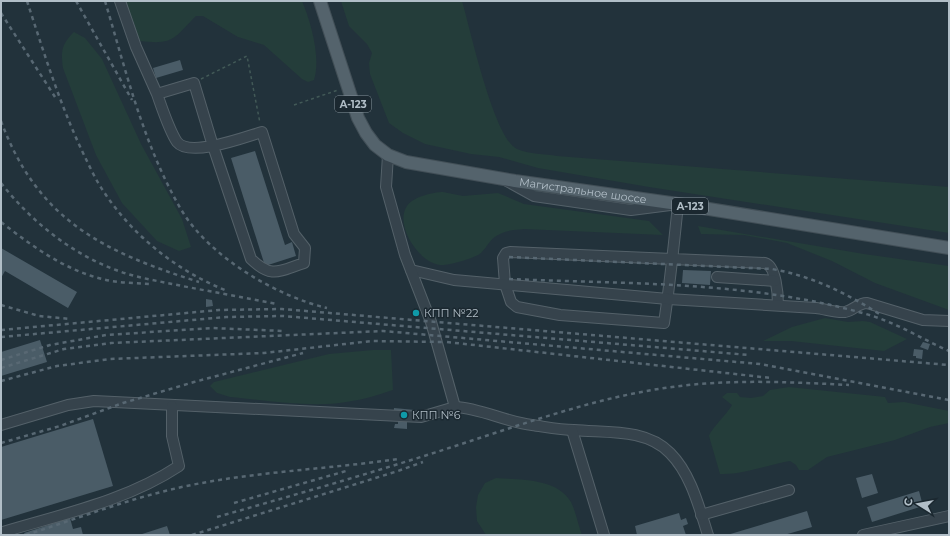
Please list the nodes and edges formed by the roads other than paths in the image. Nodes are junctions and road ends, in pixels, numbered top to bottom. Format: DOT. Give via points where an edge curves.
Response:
graph roads {
  1 [pos="120,1"];
  2 [pos="320,1"];
  3 [pos="157,94"];
  4 [pos="213,146"];
  5 [pos="388,155"];
  6 [pos="678,204"];
  7 [pos="949,248"];
  8 [pos="672,258"];
  9 [pos="411,270"];
  10 [pos="718,277"];
  11 [pos="775,281"];
  12 [pos="505,284"];
  13 [pos="668,299"];
  14 [pos="778,305"];
  15 [pos="949,321"];
  16 [pos="172,406"];
  17 [pos="455,407"];
  18 [pos="1,425"];
  19 [pos="572,430"];
  20 [pos="789,490"];
  21 [pos="701,515"];
  22 [pos="949,516"];
  23 [pos="2,533"];
  24 [pos="604,535"];
  25 [pos="708,535"];
  26 [pos="863,535"];
  1 -- 3 [label="lane" via="136,47"];
  2 -- 5 [label="main road, Магистральное шоссе / А-123" via="358,118 366,133"];
  3 -- 4 [label="lane" via="176,141 180,145 190,149"];
  3 -- 4 [label="lane" via="194,83"];
  4 -- 4 [label="lane" via="262,132 294,234 305,248 304,263 274,272 262,270 250,259"];
  5 -- 6 [label="main road, Магистральное шоссе / А-123" via="406,162 503,180"];
  5 -- 9 [label="lane" via="386,187"];
  6 -- 7 [label="main road, Магистральное шоссе / А-123"];
  6 -- 8 [label="lane"];
  8 -- 11 [label="lane" via="765,263 770,266"];
  8 -- 12 [label="lane" via="510,252 503,258"];
  8 -- 13 [label="lane"];
  9 -- 12 [label="lane" via="454,280"];
  9 -- 17 [label="lane" via="431,322"];
  10 -- 11 [label="lane"];
  11 -- 14 [label="lane"];
  12 -- 13 [label="lane"];
  12 -- 13 [label="lane" via="511,302 517,307 567,316 664,323"];
  13 -- 14 [label="lane"];
  14 -- 15 [label="lane" via="845,312 867,303 917,319"];
  16 -- 17 [label="lane" via="421,417"];
  16 -- 18 [label="lane" via="109,401 81,403"];
  16 -- 23 [label="lane" via="172,436 179,466 150,483 113,499"];
  17 -- 19 [label="lane" via="472,409 522,424"];
  19 -- 21 [label="lane" via="625,433 658,443 671,454 686,476"];
  19 -- 24 [label="lane"];
  20 -- 21 [label="lane"];
  21 -- 25 [label="lane"];
  22 -- 26 [label="lane"];
}
